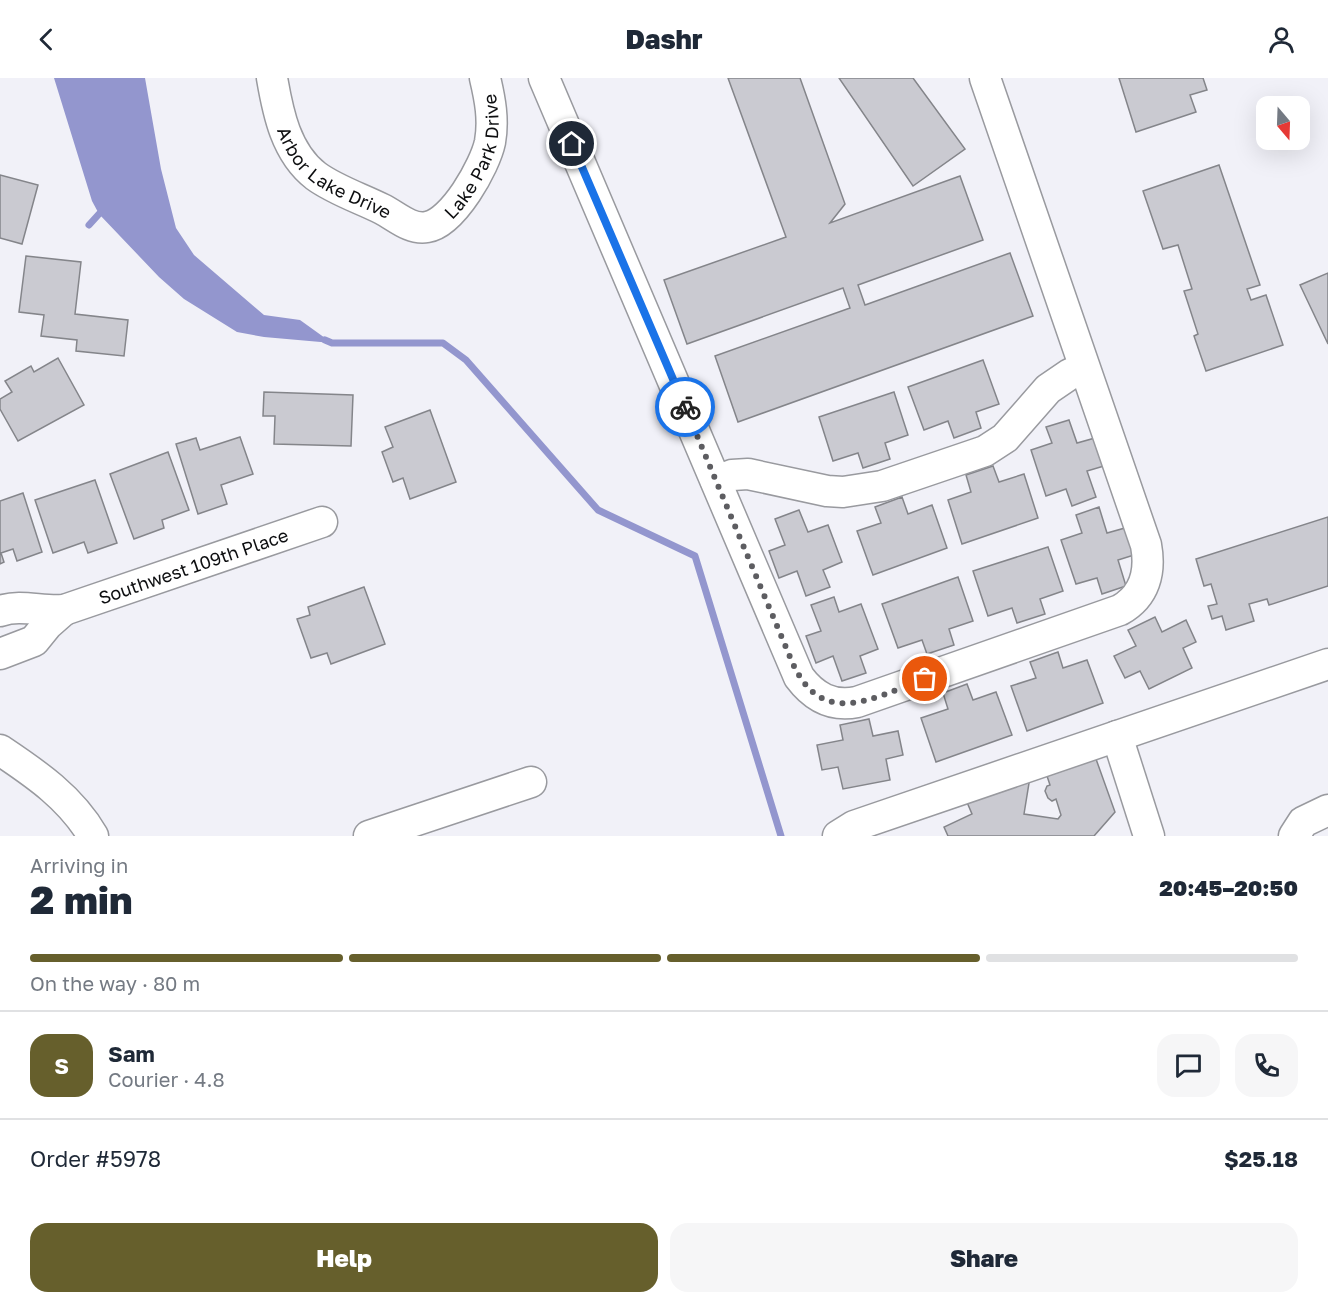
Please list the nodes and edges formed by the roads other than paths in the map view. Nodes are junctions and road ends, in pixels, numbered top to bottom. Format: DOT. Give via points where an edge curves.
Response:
graph roads {
  1 [pos="272,78"];
  2 [pos="485,78"];
  3 [pos="544,78"];
  4 [pos="985,78"];
  5 [pos="436,225"];
  6 [pos="1084,368"];
  7 [pos="716,481"];
  8 [pos="322,522"];
  9 [pos="64,610"];
  10 [pos="0,611"];
  11 [pos="0,654"];
  12 [pos="1328,664"];
  13 [pos="1117,736"];
  14 [pos="0,750"];
  15 [pos="531,782"];
  16 [pos="1328,810"];
  17 [pos="93,836"];
  18 [pos="369,836"];
  19 [pos="838,836"];
  20 [pos="1149,836"];
  21 [pos="1294,836"];
  1 -- 5 [label="street, Arbor Lake Drive" via="287,136 312,172 406,224"];
  2 -- 5 [label="street, Lake Park Drive" via="490,102 490,142 477,174 445,219"];
  3 -- 7 [label="street"];
  4 -- 6 [label="street"];
  6 -- 7 [label="street" via="1048,389 1005,438 985,450 882,486 827,491 748,474"];
  6 -- 7 [label="street" via="1146,546 1148,570 1139,594 1131,604 1113,613 857,702 833,704 806,687 799,677"];
  8 -- 9 [label="street, Southwest 109th Place"];
  9 -- 10 [label="street, Southwest 109th Place" via="46,612 12,607"];
  9 -- 11 [label="street, Southwest 109th Place" via="34,641"];
  12 -- 13 [label="street"];
  13 -- 19 [label="street" via="854,826"];
  13 -- 20 [label="street"];
  14 -- 17 [label="street" via="75,809"];
  15 -- 18 [label="street"];
  16 -- 21 [label="street" via="1303,822"];
}
